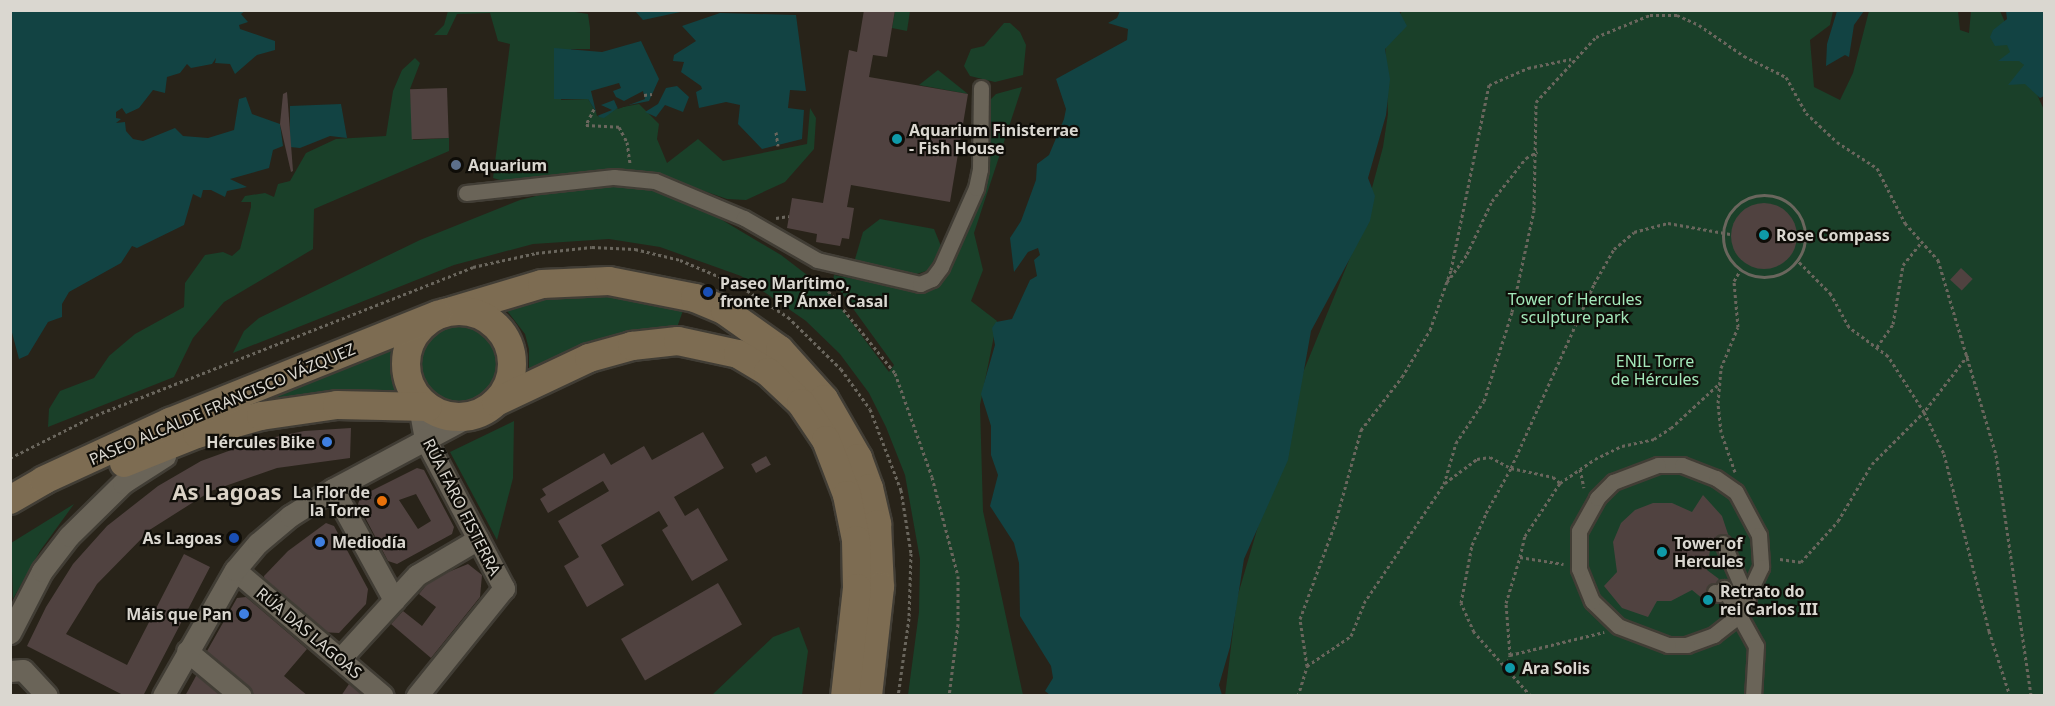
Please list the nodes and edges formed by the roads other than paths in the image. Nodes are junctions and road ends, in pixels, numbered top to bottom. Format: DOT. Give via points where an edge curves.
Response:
graph roads {
  1 [pos="981,88"];
  2 [pos="466,193"];
  3 [pos="445,313"];
  4 [pos="496,402"];
  5 [pos="420,403"];
  6 [pos="470,416"];
  7 [pos="196,434"];
  8 [pos="425,439"];
  9 [pos="333,489"];
  10 [pos="10,500"];
  11 [pos="10,522"];
  12 [pos="478,538"];
  13 [pos="235,570"];
  14 [pos="394,600"];
  15 [pos="1748,601"];
  16 [pos="1738,616"];
  17 [pos="10,633"];
  18 [pos="187,651"];
  19 [pos="340,659"];
  20 [pos="10,671"];
  21 [pos="47,696"];
  22 [pos="163,696"];
  23 [pos="241,696"];
  24 [pos="383,696"];
  25 [pos="417,696"];
  26 [pos="845,696"];
  27 [pos="868,696"];
  28 [pos="1753,696"];
  1 -- 2 [label="street" via="980,169 976,188 932,279 920,284 835,267 716,204 655,181 630,178"];
  3 -- 4 [label="main road" via="484,317 507,341 512,374"];
  3 -- 5 [label="main road" via="414,336 407,350 406,366"];
  3 -- 10 [label="main road, PASEO ALCALDE FRANCISCO VÁZQUEZ" via="170,422 66,469"];
  3 -- 27 [label="main road, PASEO ALCALDE FRANCISCO VÁZQUEZ" via="542,284 609,281 695,298 725,311 780,350 824,399 858,458 869,488 877,524 880,587"];
  4 -- 6 [label="main road"];
  4 -- 26 [label="main road" via="589,358 632,346 678,341 738,354 768,372 801,404 826,440 847,495 856,540 857,588"];
  5 -- 6 [label="main road" via="454,417"];
  5 -- 7 [label="main road, PASEO ALCALDE FRANCISCO VÁZQUEZ" via="316,408 261,416"];
  5 -- 8 [label="street, RÚA FARO FISTERRA"];
  6 -- 8 [label="street"];
  7 -- 11 [label="main road, PASEO ALCALDE FRANCISCO VÁZQUEZ" via="106,471"];
  7 -- 17 [label="street, PASEO ALCALDE FRANCISCO VÁZQUEZ" via="123,483 69,536 42,571"];
  8 -- 9 [label="street"];
  8 -- 12 [label="street, RÚA FARO FISTERRA"];
  9 -- 13 [label="street" via="290,516 258,543"];
  9 -- 14 [label="street"];
  12 -- 14 [label="street" via="417,575"];
  12 -- 25 [label="street, RÚA FARO FISTERRA" via="504,588"];
  13 -- 18 [label="street"];
  13 -- 19 [label="street, RÚA DAS LAGOAS"];
  14 -- 19 [label="street"];
  15 -- 16 [label="street"];
  15 -- 16 [label="street" via="1723,543 1720,590"];
  15 -- 16 [label="street" via="1761,567 1759,535 1736,492 1716,478 1682,465 1658,465 1612,482 1585,514 1579,531 1579,568 1592,601 1618,626 1668,645 1687,645 1714,635"];
  16 -- 28 [label="street" via="1756,646"];
  18 -- 22 [label="street"];
  18 -- 23 [label="street"];
  19 -- 24 [label="street, RÚA DAS LAGOAS"];
  20 -- 21 [label="street" via="23,670"];
}
